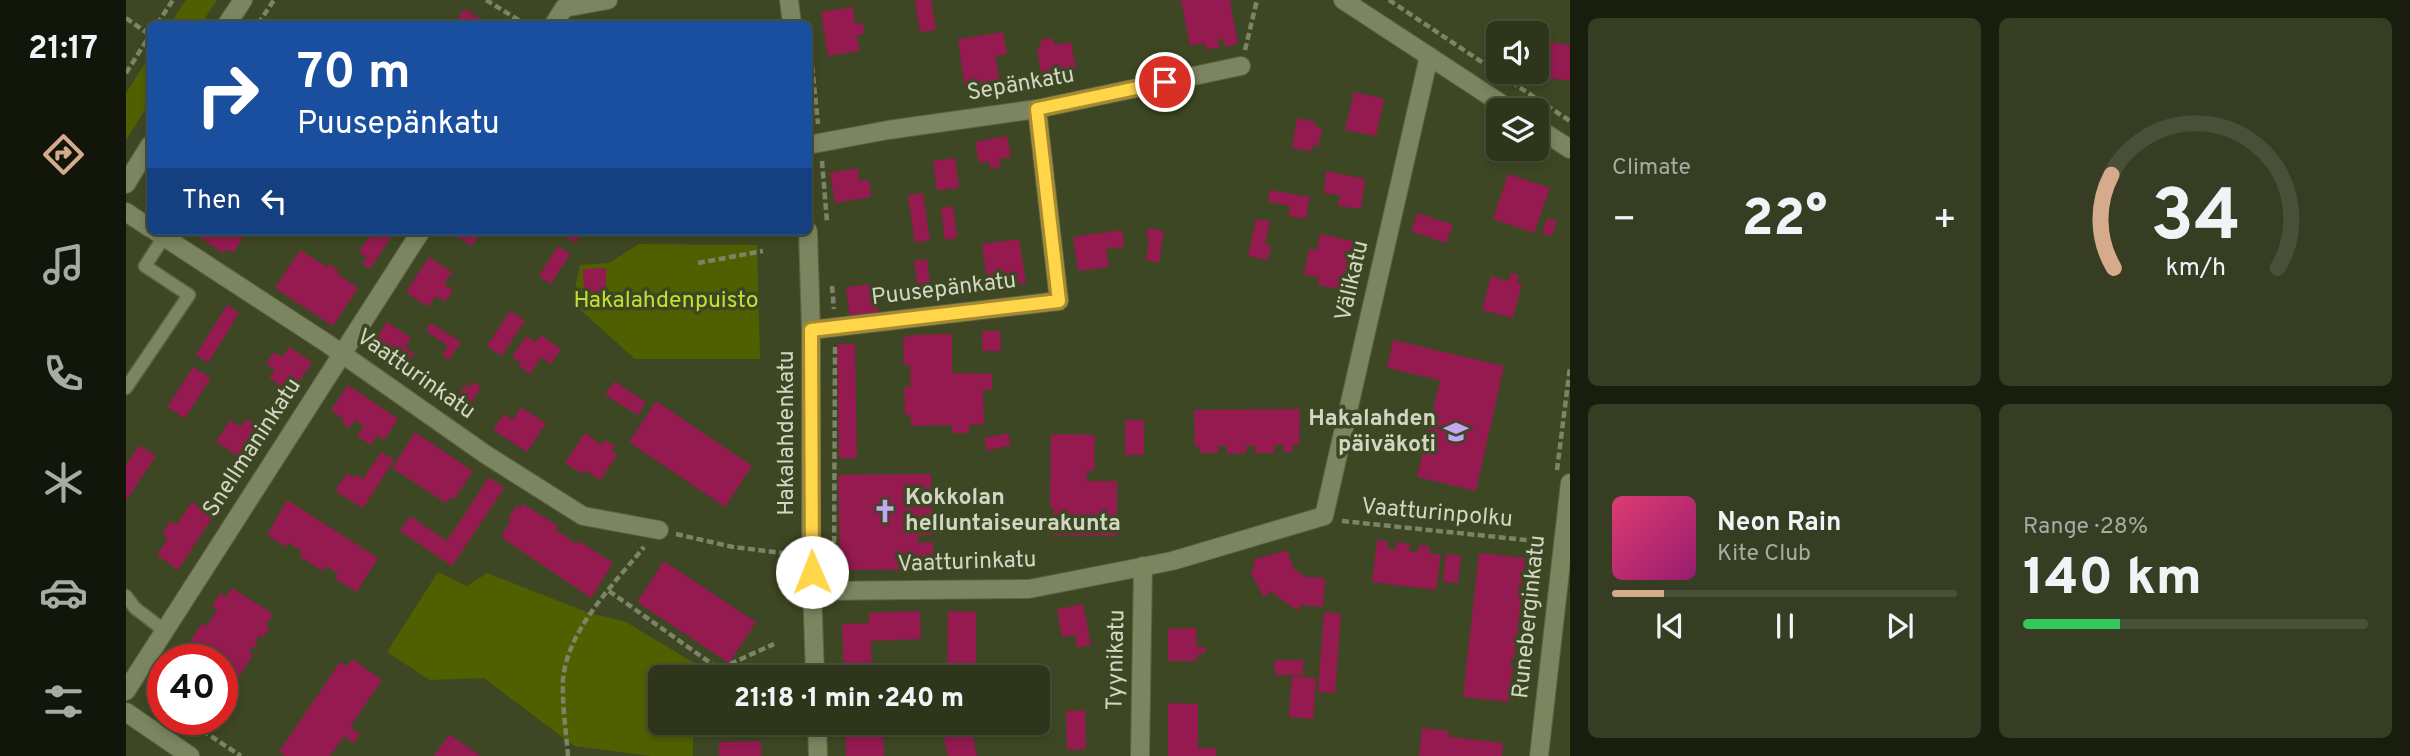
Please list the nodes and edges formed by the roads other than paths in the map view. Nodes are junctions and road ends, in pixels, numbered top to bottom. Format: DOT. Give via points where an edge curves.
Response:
graph roads {
  1 [pos="243,0"];
  2 [pos="608,0"];
  3 [pos="789,0"];
  4 [pos="1343,0"];
  5 [pos="230,21"];
  6 [pos="556,21"];
  7 [pos="792,21"];
  8 [pos="1429,57"];
  9 [pos="1241,66"];
  10 [pos="1492,98"];
  11 [pos="1037,109"];
  12 [pos="1549,135"];
  13 [pos="812,144"];
  14 [pos="1570,149"];
  15 [pos="147,150"];
  16 [pos="126,184"];
  17 [pos="126,212"];
  18 [pos="147,226"];
  19 [pos="155,235"];
  20 [pos="161,235"];
  21 [pos="418,235"];
  22 [pos="808,235"];
  23 [pos="811,330"];
  24 [pos="342,353"];
  25 [pos="126,388"];
  26 [pos="1570,482"];
  27 [pos="1324,516"];
  28 [pos="659,530"];
  29 [pos="1143,565"];
  30 [pos="813,591"];
  31 [pos="126,596"];
  32 [pos="165,631"];
  33 [pos="816,665"];
  34 [pos="126,691"];
  35 [pos="126,712"];
  36 [pos="817,735"];
  37 [pos="190,756"];
  38 [pos="818,756"];
  39 [pos="1140,756"];
  40 [pos="1539,756"];
  1 -- 5 [label="street"];
  2 -- 6 [label="street" via="564,8"];
  3 -- 7 [label="street"];
  4 -- 8 [label="street"];
  8 -- 10 [label="street"];
  8 -- 27 [label="street, Välikatu"];
  9 -- 11 [label="street, Sepänkatu"];
  11 -- 13 [label="street, Sepänkatu"];
  11 -- 23 [label="street, Puusepänkatu" via="1059,301"];
  12 -- 14 [label="street"];
  15 -- 16 [label="street"];
  17 -- 18 [label="street, Vaatturinkatu"];
  19 -- 25 [label="lane" via="145,266 188,295"];
  20 -- 24 [label="street, Vaatturinkatu"];
  21 -- 24 [label="street, Snellmaninkatu"];
  22 -- 23 [label="street, Hakalahdenkatu"];
  23 -- 30 [label="street, Hakalahdenkatu"];
  24 -- 28 [label="street, Vaatturinkatu" via="485,454 583,516"];
  24 -- 32 [label="street, Snellmaninkatu"];
  26 -- 40 [label="street, Runeberginkatu"];
  27 -- 29 [label="street, Vaatturinkatu" via="1217,549"];
  29 -- 30 [label="street, Vaatturinkatu" via="1029,589"];
  29 -- 39 [label="street, Tyynikatu"];
  30 -- 33 [label="street, Hakalahdenkatu"];
  31 -- 32 [label="lane"];
  32 -- 34 [label="street, Snellmaninkatu"];
  35 -- 37 [label="street"];
  36 -- 38 [label="street"];
}
